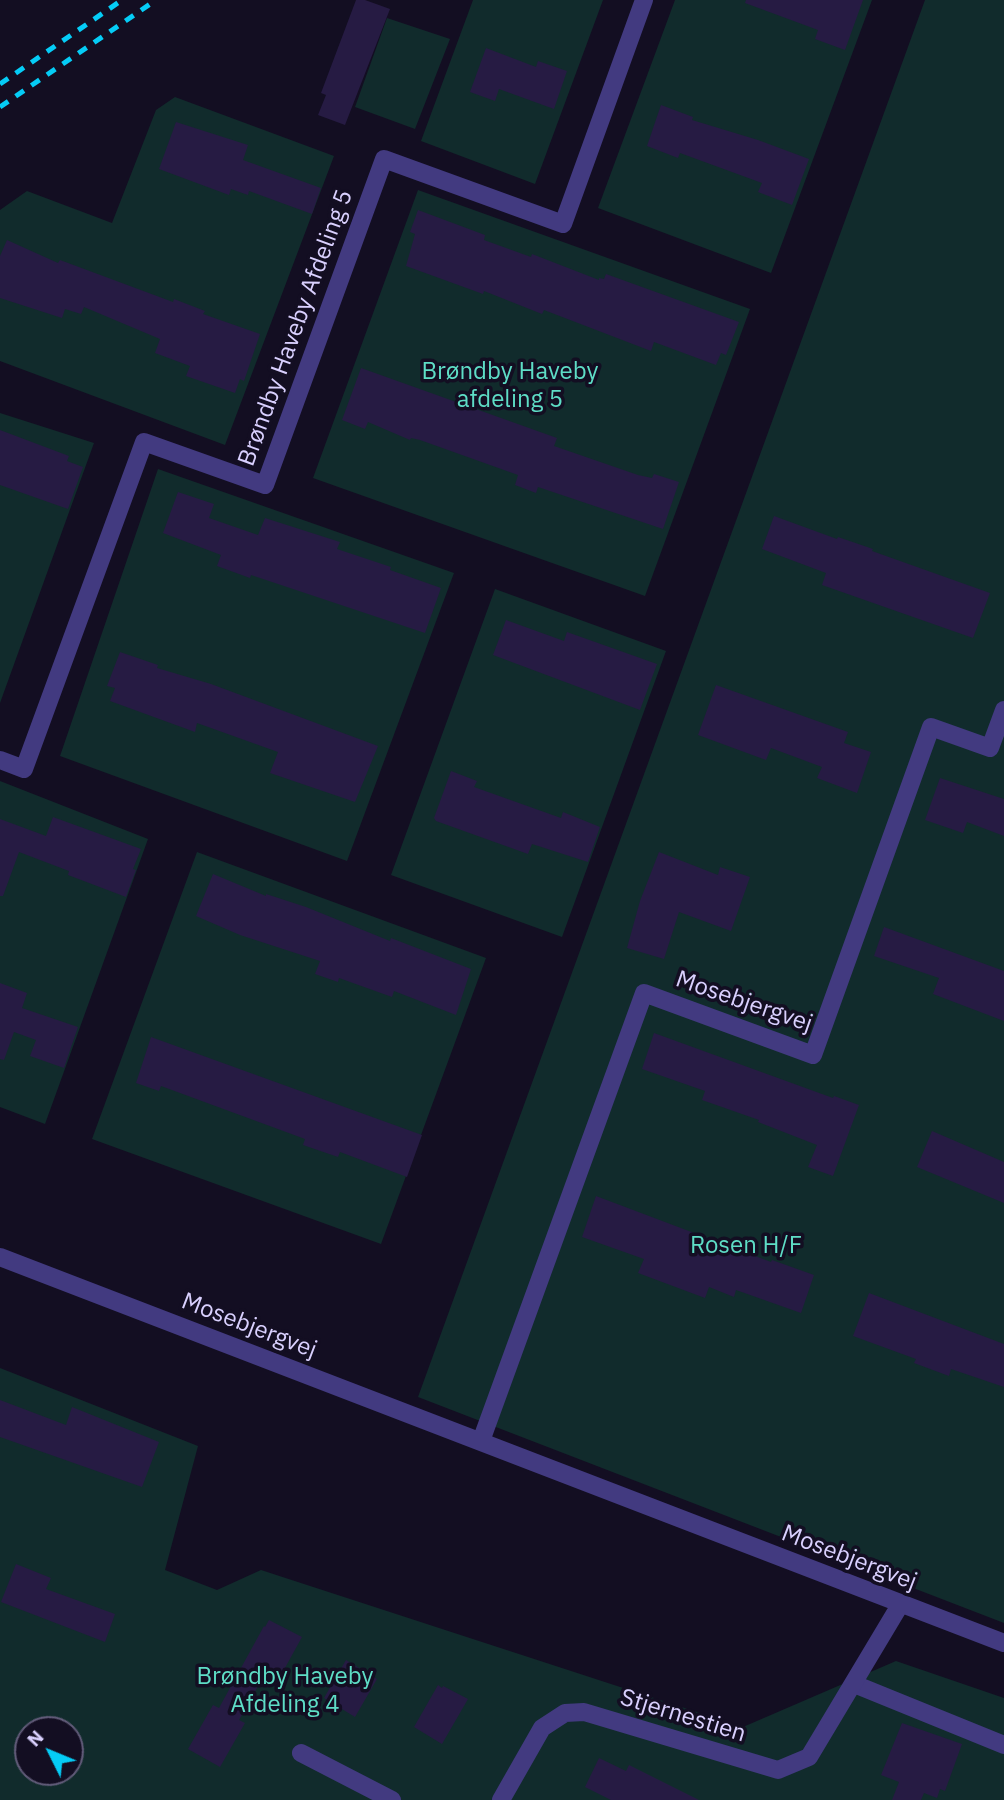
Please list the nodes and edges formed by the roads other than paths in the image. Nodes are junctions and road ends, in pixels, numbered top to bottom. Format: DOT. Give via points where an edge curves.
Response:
graph roads {
  1 [pos="644,0"];
  2 [pos="1004,710"];
  3 [pos="0,760"];
  4 [pos="0,1257"];
  5 [pos="481,1441"];
  6 [pos="900,1605"];
  7 [pos="1004,1643"];
  8 [pos="854,1684"];
  9 [pos="1004,1745"];
  10 [pos="301,1753"];
  11 [pos="393,1800"];
  12 [pos="501,1800"];
  1 -- 3 [label="street, Brøndby Haveby Afdeling 5" via="563,224 384,159 265,485 144,442 24,769"];
  2 -- 5 [label="street, Mosebjergvej" via="990,748 931,727 813,1055 644,993"];
  4 -- 5 [label="street, Mosebjergvej"];
  5 -- 6 [label="street, Mosebjergvej"];
  6 -- 7 [label="street, Mosebjergvej"];
  6 -- 8 [label="street, Stjernestien"];
  8 -- 9 [label="street"];
  8 -- 12 [label="street, Stjernestien" via="809,1757 778,1770 584,1712 565,1713 542,1728"];
  10 -- 11 [label="street"];
}
